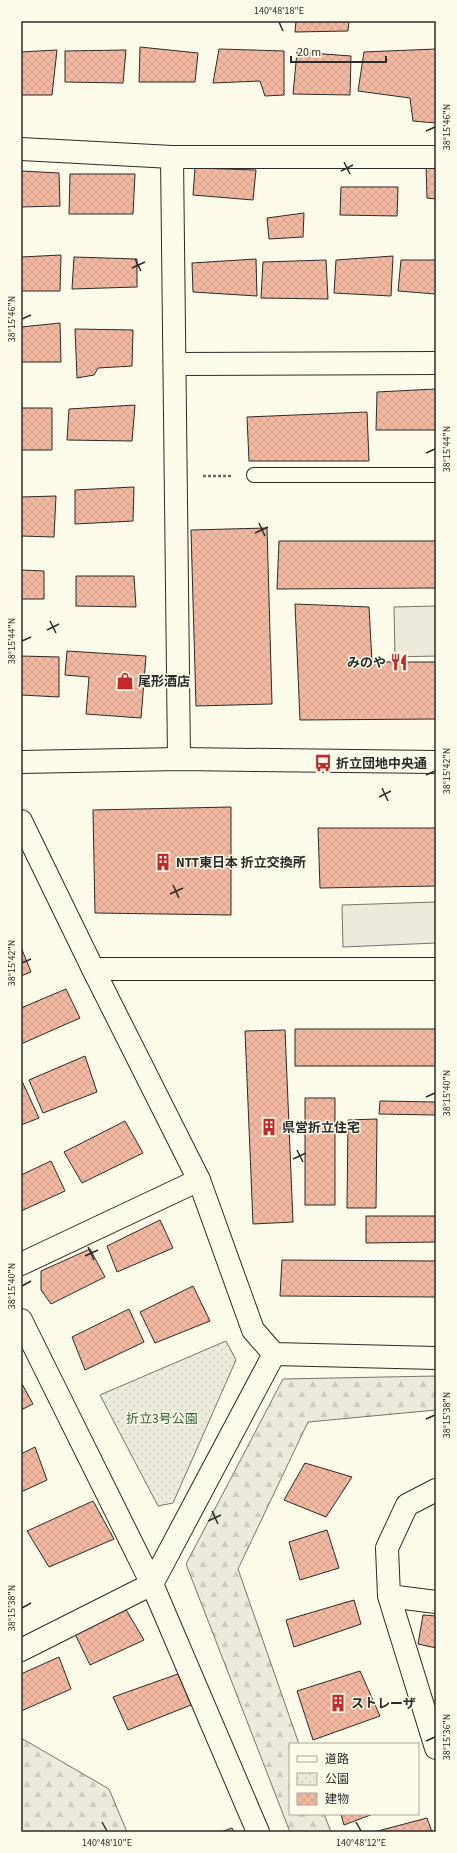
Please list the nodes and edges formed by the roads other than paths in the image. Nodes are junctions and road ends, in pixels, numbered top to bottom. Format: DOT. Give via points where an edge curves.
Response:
graph roads {
  1 [pos="21,149"];
  2 [pos="436,156"];
  3 [pos="172,157"];
  4 [pos="436,362"];
  5 [pos="175,364"];
  6 [pos="254,475"];
  7 [pos="436,475"];
  8 [pos="179,759"];
  9 [pos="21,762"];
  10 [pos="436,762"];
  11 [pos="21,821"];
  12 [pos="92,969"];
  13 [pos="436,969"];
  14 [pos="199,1180"];
  15 [pos="21,1264"];
  16 [pos="21,1320"];
  17 [pos="274,1354"];
  18 [pos="436,1358"];
  19 [pos="436,1490"];
  20 [pos="152,1584"];
  21 [pos="389,1596"];
  22 [pos="436,1602"];
  23 [pos="21,1650"];
  24 [pos="436,1748"];
  25 [pos="258,1832"];
  1 -- 3 [label="street"];
  2 -- 3 [label="street"];
  3 -- 5 [label="street"];
  4 -- 5 [label="street"];
  5 -- 8 [label="street"];
  6 -- 7 [label="lane"];
  8 -- 9 [label="street"];
  8 -- 10 [label="street"];
  11 -- 12 [label="street"];
  12 -- 13 [label="street"];
  12 -- 14 [label="street"];
  14 -- 15 [label="street"];
  14 -- 17 [label="street" via="252,1330"];
  16 -- 20 [label="street"];
  17 -- 18 [label="street"];
  17 -- 20 [label="street"];
  19 -- 21 [label="street" via="407,1506 387,1548"];
  20 -- 23 [label="street"];
  20 -- 25 [label="street"];
  21 -- 22 [label="street"];
  21 -- 24 [label="street"];
}
